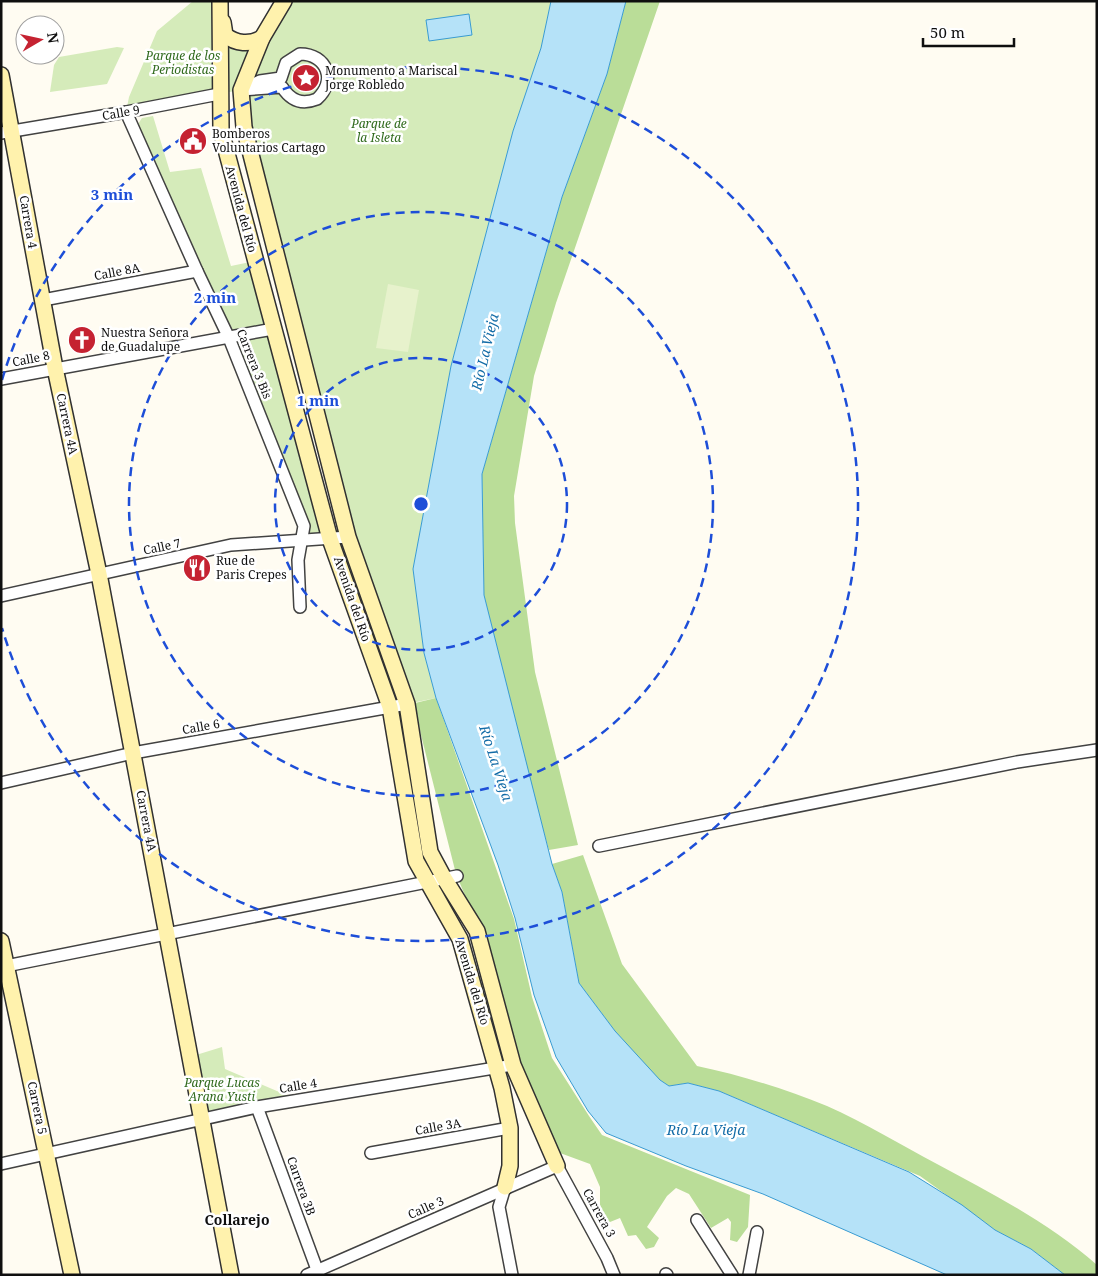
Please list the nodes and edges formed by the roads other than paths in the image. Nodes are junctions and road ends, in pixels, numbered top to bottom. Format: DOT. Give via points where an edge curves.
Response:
graph roads {
  1 [pos="284,1"];
  2 [pos="222,10"];
  3 [pos="262,38"];
  4 [pos="1,75"];
  5 [pos="282,83"];
  6 [pos="241,90"];
  7 [pos="219,94"];
  8 [pos="126,112"];
  9 [pos="6,132"];
  10 [pos="197,271"];
  11 [pos="43,300"];
  12 [pos="273,329"];
  13 [pos="229,338"];
  14 [pos="55,368"];
  15 [pos="1,379"];
  16 [pos="348,537"];
  17 [pos="330,539"];
  18 [pos="302,541"];
  19 [pos="99,574"];
  20 [pos="1,596"];
  21 [pos="300,607"];
  22 [pos="407,704"];
  23 [pos="390,707"];
  24 [pos="1097,750"];
  25 [pos="133,753"];
  26 [pos="1,783"];
  27 [pos="599,846"];
  28 [pos="450,877"];
  29 [pos="427,882"];
  30 [pos="167,933"];
  31 [pos="1,941"];
  32 [pos="4,966"];
  33 [pos="513,1065"];
  34 [pos="497,1068"];
  35 [pos="257,1107"];
  36 [pos="202,1119"];
  37 [pos="510,1128"];
  38 [pos="372,1153"];
  39 [pos="47,1154"];
  40 [pos="1,1164"];
  41 [pos="557,1166"];
  42 [pos="505,1187"];
  43 [pos="697,1220"];
  44 [pos="757,1232"];
  45 [pos="315,1274"];
  46 [pos="72,1275"];
  47 [pos="231,1275"];
  48 [pos="512,1275"];
  49 [pos="614,1275"];
  50 [pos="732,1275"];
  51 [pos="748,1275"];
  1 -- 3 [label="main road, Avenida del Río"];
  2 -- 3 [label="main road" via="225,35 248,43"];
  2 -- 7 [label="main road, Avenida del Río"];
  3 -- 6 [label="main road, Avenida del Río"];
  4 -- 9 [label="main road, Carrera 4"];
  5 -- 5 [label="street" via="293,99 310,102 324,93 329,76 323,62 300,54 286,63"];
  5 -- 6 [label="street, Calle 9"];
  6 -- 7 [label="main road, Calle 9"];
  6 -- 16 [label="main road, Avenida del Río" via="244,127"];
  7 -- 8 [label="street, Calle 9"];
  7 -- 12 [label="main road, Avenida del Río" via="221,131"];
  8 -- 9 [label="street, Calle 9"];
  8 -- 10 [label="street, Carrera 3 Bis"];
  9 -- 11 [label="main road, Carrera 4"];
  10 -- 11 [label="street, Calle 8A"];
  10 -- 13 [label="street, Carrera 3 Bis"];
  11 -- 14 [label="main road, Carrera 4"];
  12 -- 13 [label="street, Calle 8"];
  12 -- 17 [label="main road, Avenida del Río"];
  13 -- 14 [label="street, Calle 8"];
  13 -- 18 [label="street, Carrera 3 Bis" via="304,526"];
  14 -- 15 [label="street, Calle 8"];
  14 -- 19 [label="main road, Carrera 4A"];
  16 -- 17 [label="street, Calle 7"];
  16 -- 22 [label="main road, Avenida del Río"];
  17 -- 18 [label="street, Calle 7"];
  17 -- 23 [label="main road, Avenida del Río"];
  18 -- 19 [label="street, Calle 7" via="231,545"];
  18 -- 21 [label="street, Carrera 3 Bis" via="298,560"];
  19 -- 20 [label="street, Calle 7"];
  19 -- 25 [label="main road, Carrera 4A"];
  22 -- 23 [label="street, Calle 6"];
  22 -- 28 [label="main road, Avenida del Río" via="430,852"];
  23 -- 25 [label="street, Calle 6"];
  23 -- 29 [label="main road, Avenida del Río" via="416,861"];
  24 -- 27 [label="street" via="1017,762"];
  25 -- 26 [label="street, Calle 6"];
  25 -- 30 [label="main road, Carrera 4A"];
  28 -- 29 [label="street"];
  28 -- 33 [label="main road, Avenida del Río" via="477,931"];
  29 -- 30 [label="street"];
  29 -- 34 [label="main road, Avenida del Río" via="460,939"];
  30 -- 32 [label="street"];
  30 -- 36 [label="main road, Carrera 4A"];
  31 -- 32 [label="main road, Carrera 5"];
  32 -- 39 [label="main road, Carrera 5"];
  33 -- 34 [label="street, Calle 4"];
  33 -- 41 [label="main road, Avenida del Río"];
  34 -- 35 [label="street, Calle 4"];
  34 -- 37 [label="main road, Avenida del Río"];
  35 -- 36 [label="street, Calle 4"];
  35 -- 45 [label="street, Carrera 3B"];
  36 -- 39 [label="street, Calle 4"];
  36 -- 47 [label="main road, Carrera 4A"];
  37 -- 38 [label="street, Calle 3A"];
  37 -- 42 [label="main road, Avenida del Río" via="510,1166"];
  39 -- 40 [label="street, Calle 4"];
  39 -- 46 [label="main road, Carrera 5"];
  41 -- 42 [label="street, Calle 3"];
  41 -- 49 [label="street, Carrera 3" via="608,1258"];
  42 -- 45 [label="street, Calle 3"];
  42 -- 48 [label="street" via="499,1207"];
  43 -- 50 [label="street"];
  44 -- 51 [label="street"];
}
